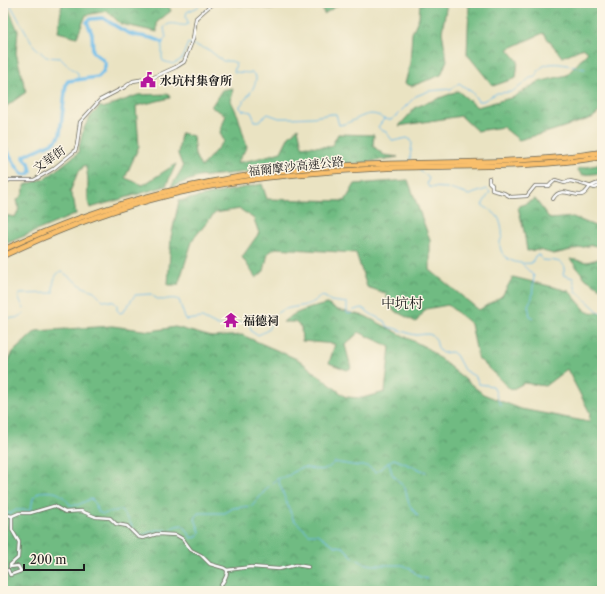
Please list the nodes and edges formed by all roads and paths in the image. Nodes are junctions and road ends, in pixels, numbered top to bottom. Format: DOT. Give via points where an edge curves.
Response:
graph roads {
  1 [pos="213,3"];
  2 [pos="602,152"];
  3 [pos="602,157"];
  4 [pos="489,178"];
  5 [pos="3,182"];
  6 [pos="602,182"];
  7 [pos="591,186"];
  8 [pos="602,186"];
  9 [pos="553,199"];
  10 [pos="3,250"];
  11 [pos="3,256"];
  12 [pos="3,514"];
  13 [pos="12,516"];
  14 [pos="308,567"];
  15 [pos="8,570"];
  16 [pos="227,570"];
  17 [pos="218,591"];
  1 -- 5 [label="street, 文華街" via="196,18 192,43 186,59 179,65 150,78 133,81 97,102 79,124 75,151 53,169 34,180"];
  2 -- 10 [label="highway, 福爾摩沙高速公路" via="525,161 334,166 219,180 173,189 94,212"];
  3 -- 11 [label="highway, 福爾摩沙高速公路" via="526,165 388,168 302,174 220,184 96,217 64,228"];
  4 -- 7 [label="street" via="492,190 511,198 527,196 535,186 549,186 555,180"];
  6 -- 7 [label="street"];
  7 -- 8 [label="street"];
  7 -- 9 [label="street" via="586,193 558,193"];
  12 -- 13 [label="street"];
  13 -- 15 [label="street" via="12,530 20,542 18,558 10,567 18,566 21,571 10,575"];
  13 -- 16 [label="street" via="54,506 65,512 81,510 127,526 138,537 176,535 210,564"];
  14 -- 16 [label="street" via="296,565 278,569 251,567"];
  16 -- 17 [label="street" via="227,576"];
}
